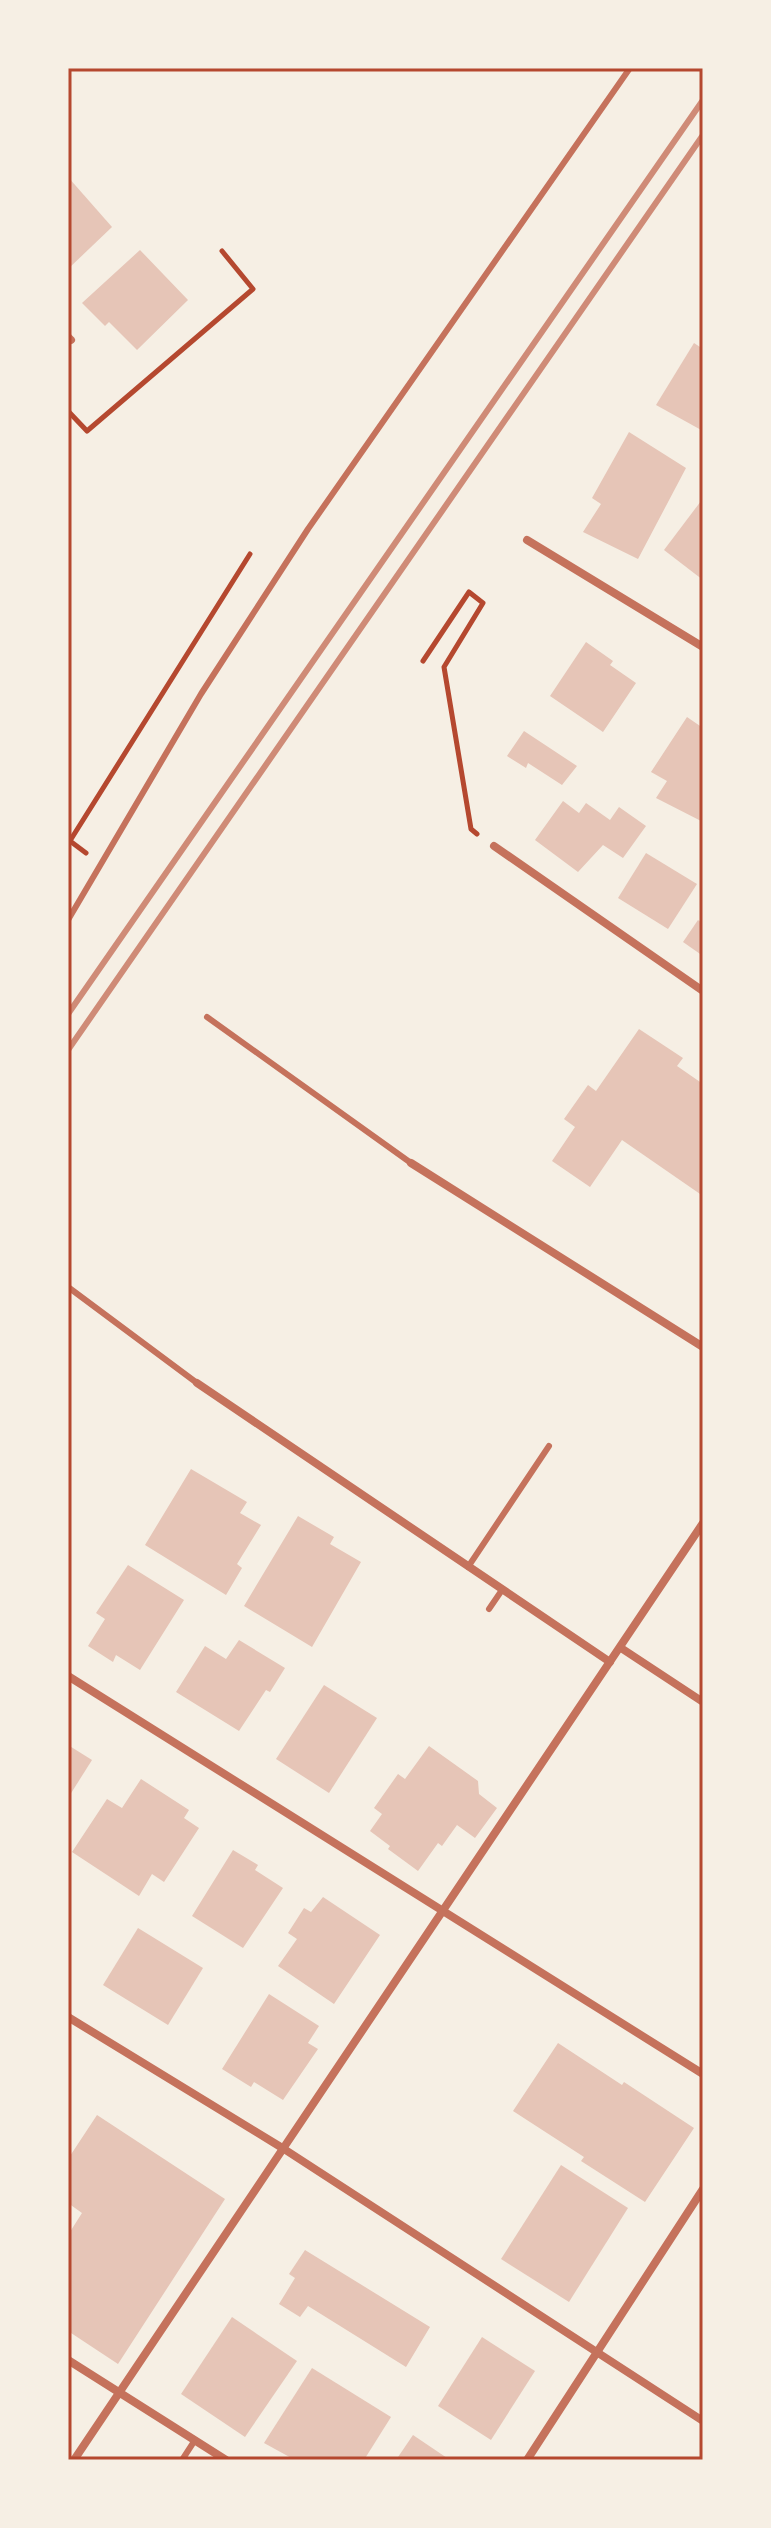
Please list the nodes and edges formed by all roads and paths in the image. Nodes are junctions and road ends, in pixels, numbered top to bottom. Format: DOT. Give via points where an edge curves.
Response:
graph roads {
  1 [pos="630,68"];
  2 [pos="222,251"];
  3 [pos="68,411"];
  4 [pos="527,540"];
  5 [pos="250,554"];
  6 [pos="703,647"];
  7 [pos="423,661"];
  8 [pos="69,843"];
  9 [pos="494,846"];
  10 [pos="87,853"];
  11 [pos="68,920"];
  12 [pos="703,991"];
  13 [pos="207,1017"];
  14 [pos="411,1163"];
  15 [pos="68,1287"];
  16 [pos="703,1347"];
  17 [pos="197,1383"];
  18 [pos="549,1446"];
  19 [pos="703,1523"];
  20 [pos="468,1567"];
  21 [pos="502,1590"];
  22 [pos="489,1609"];
  23 [pos="621,1648"];
  24 [pos="610,1662"];
  25 [pos="68,1676"];
  26 [pos="703,1702"];
  27 [pos="442,1911"];
  28 [pos="68,2017"];
  29 [pos="703,2074"];
  30 [pos="284,2149"];
  31 [pos="703,2189"];
  32 [pos="598,2351"];
  33 [pos="68,2360"];
  34 [pos="119,2393"];
  35 [pos="703,2421"];
  36 [pos="195,2440"];
  37 [pos="74,2460"];
  38 [pos="182,2460"];
  39 [pos="226,2460"];
  40 [pos="527,2460"];
  1 -- 11 [label="lane" via="308,529 201,694"];
  2 -- 3 [label="path" via="253,289 87,431"];
  4 -- 6 [label="street"];
  5 -- 8 [label="path"];
  7 -- 9 [label="path" via="469,592 483,603 444,667 471,829"];
  8 -- 10 [label="path"];
  9 -- 12 [label="street"];
  13 -- 14 [label="lane"];
  14 -- 16 [label="street"];
  15 -- 17 [label="lane"];
  17 -- 20 [label="street"];
  18 -- 20 [label="lane"];
  19 -- 23 [label="street"];
  20 -- 21 [label="street"];
  21 -- 22 [label="lane"];
  21 -- 24 [label="street"];
  23 -- 24 [label="street"];
  23 -- 26 [label="street"];
  24 -- 27 [label="street"];
  25 -- 27 [label="street"];
  27 -- 29 [label="street"];
  27 -- 30 [label="street"];
  28 -- 30 [label="street"];
  30 -- 32 [label="street"];
  30 -- 34 [label="street"];
  31 -- 32 [label="street"];
  32 -- 35 [label="street"];
  32 -- 40 [label="street"];
  33 -- 34 [label="street"];
  34 -- 36 [label="street"];
  34 -- 37 [label="street"];
  36 -- 38 [label="lane"];
  36 -- 39 [label="street"];
}
